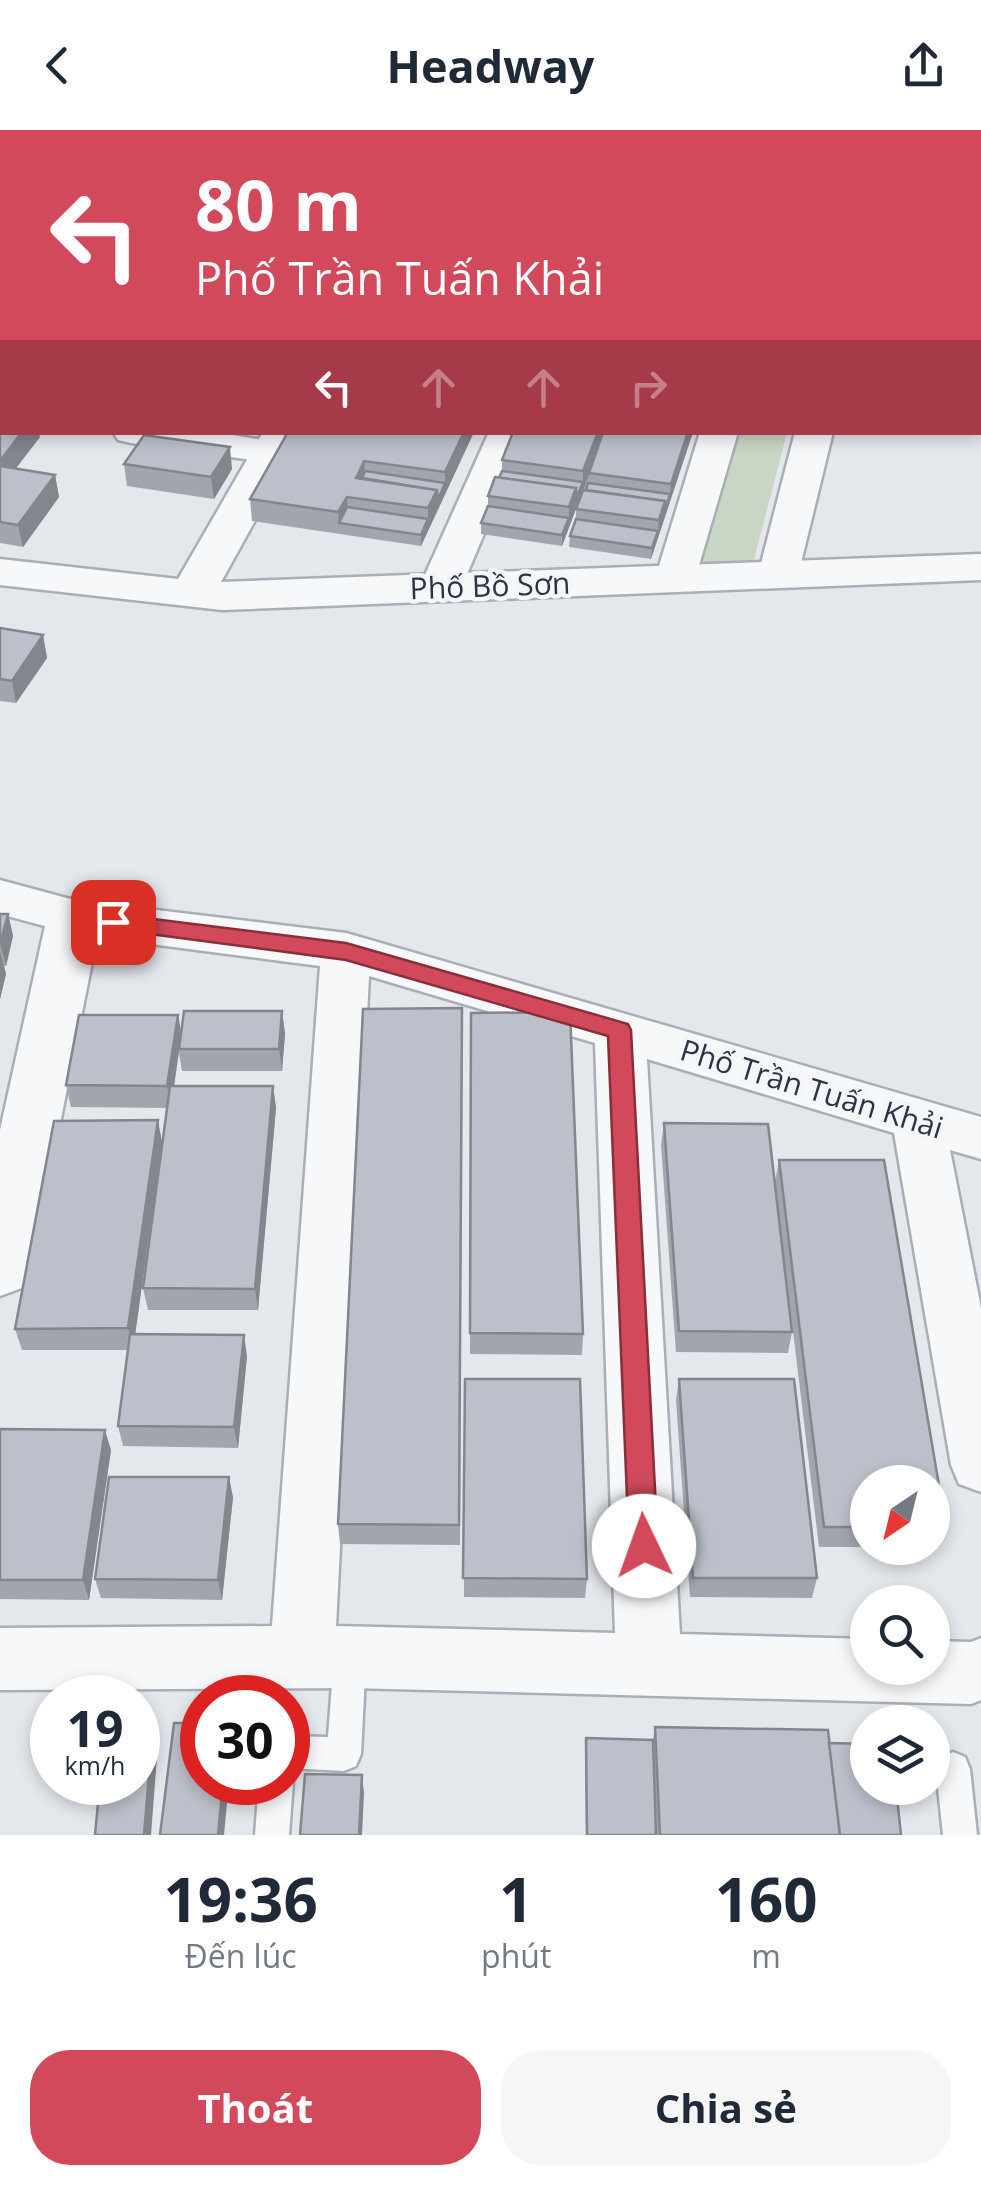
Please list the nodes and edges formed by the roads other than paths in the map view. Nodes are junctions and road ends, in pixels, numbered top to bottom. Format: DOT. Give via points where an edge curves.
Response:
graph roads {
  1 [pos="176,435"];
  2 [pos="507,435"];
  3 [pos="718,435"];
  4 [pos="813,435"];
  5 [pos="278,442"];
  6 [pos="981,567"];
  7 [pos="0,572"];
  8 [pos="778,574"];
  9 [pos="675,579"];
  10 [pos="442,586"];
  11 [pos="191,595"];
  12 [pos="0,897"];
  13 [pos="74,917"];
  14 [pos="346,952"];
  15 [pos="620,1030"];
  16 [pos="918,1119"];
  17 [pos="981,1138"];
  18 [pos="0,1270"];
  19 [pos="981,1464"];
  20 [pos="326,1658"];
  21 [pos="0,1660"];
  22 [pos="649,1665"];
  23 [pos="981,1670"];
  24 [pos="310,1753"];
  25 [pos="953,1769"];
  26 [pos="274,1805"];
  27 [pos="272,1835"];
  28 [pos="960,1835"];
  1 -- 5 [label="street"];
  2 -- 10 [label="street"];
  3 -- 9 [label="street"];
  4 -- 8 [label="street"];
  5 -- 11 [label="street"];
  6 -- 8 [label="street, Phố Bồ Sơn"];
  7 -- 11 [label="street, Phố Bồ Sơn"];
  8 -- 9 [label="street, Phố Bồ Sơn"];
  9 -- 10 [label="street, Phố Bồ Sơn"];
  10 -- 11 [label="street, Phố Bồ Sơn"];
  12 -- 13 [label="street, Phố Trần Tuấn Khải"];
  13 -- 14 [label="street, Phố Trần Tuấn Khải"];
  13 -- 18 [label="street"];
  14 -- 15 [label="street, Phố Trần Tuấn Khải"];
  14 -- 20 [label="street"];
  15 -- 16 [label="street, Phố Trần Tuấn Khải"];
  15 -- 22 [label="street"];
  16 -- 17 [label="street, Phố Trần Tuấn Khải"];
  16 -- 19 [label="street"];
  20 -- 21 [label="street"];
  20 -- 22 [label="street"];
  20 -- 24 [label="lane" via="344,1754"];
  22 -- 23 [label="street"];
  25 -- 28 [label="lane"];
  26 -- 27 [label="lane"];
}
